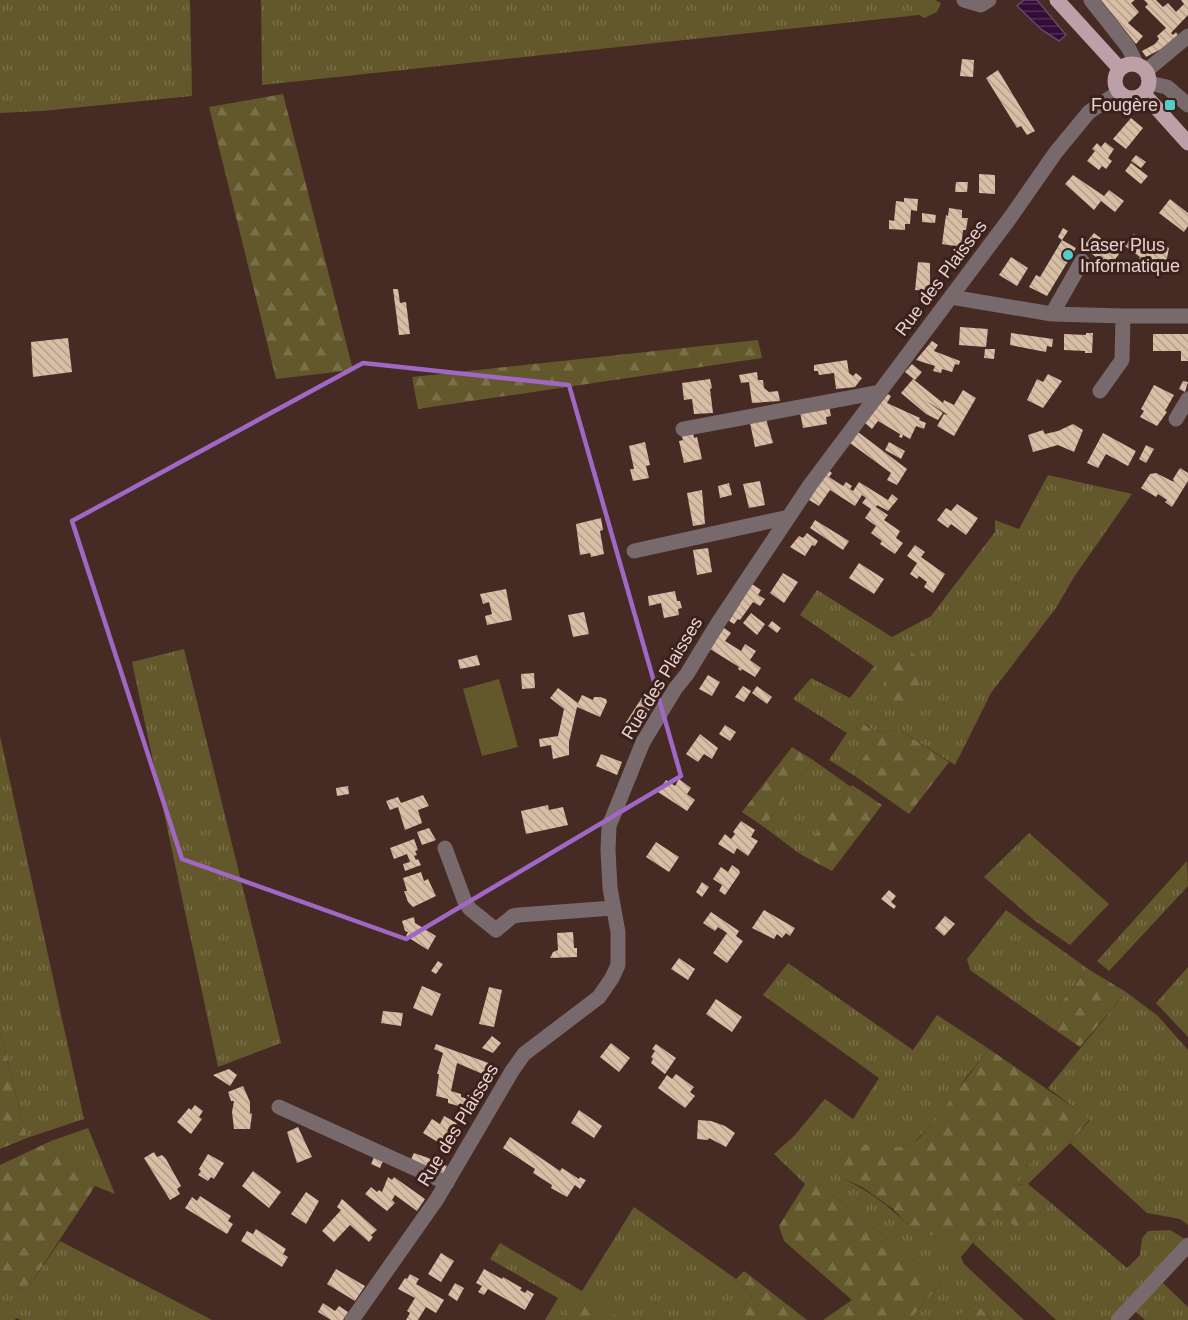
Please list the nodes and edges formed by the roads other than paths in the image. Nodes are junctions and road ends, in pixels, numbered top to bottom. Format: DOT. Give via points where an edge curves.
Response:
graph roads {
  1 [pos="964,0"];
  2 [pos="989,0"];
  3 [pos="1057,0"];
  4 [pos="1090,0"];
  5 [pos="1188,36"];
  6 [pos="1120,69"];
  7 [pos="1144,78"];
  8 [pos="1119,92"];
  9 [pos="1188,105"];
  10 [pos="1188,143"];
  11 [pos="1082,261"];
  12 [pos="951,297"];
  13 [pos="1052,314"];
  14 [pos="1123,316"];
  15 [pos="1188,316"];
  16 [pos="1100,391"];
  17 [pos="879,392"];
  18 [pos="1188,399"];
  19 [pos="1176,419"];
  20 [pos="683,429"];
  21 [pos="789,517"];
  22 [pos="634,550"];
  23 [pos="445,848"];
  24 [pos="613,908"];
  25 [pos="279,1107"];
  26 [pos="447,1183"];
  27 [pos="1188,1245"];
  28 [pos="352,1320"];
  29 [pos="1118,1320"];
  1 -- 2 [label="street" via="981,5"];
  3 -- 6 [label="main road"];
  4 -- 7 [label="street" via="1128,47"];
  5 -- 7 [label="street"];
  6 -- 7 [label="main road" via="1125,66"];
  6 -- 8 [label="main road" via="1115,78"];
  7 -- 8 [label="main road" via="1131,98"];
  7 -- 9 [label="street" via="1167,87"];
  7 -- 10 [label="main road"];
  8 -- 12 [label="street, Rue des Plaisses" via="1089,112 1056,152"];
  11 -- 13 [label="street"];
  12 -- 13 [label="street"];
  12 -- 17 [label="street, Rue des Plaisses"];
  13 -- 14 [label="street"];
  14 -- 15 [label="street"];
  14 -- 16 [label="street" via="1122,360"];
  17 -- 20 [label="street"];
  17 -- 21 [label="street, Rue des Plaisses"];
  18 -- 19 [label="street"];
  21 -- 22 [label="street"];
  21 -- 24 [label="street, Rue des Plaisses" via="643,742 609,826"];
  23 -- 24 [label="street" via="465,902 496,930 513,916"];
  24 -- 26 [label="street, Rue des Plaisses" via="619,950 612,978 598,997 524,1054"];
  25 -- 26 [label="street"];
  26 -- 28 [label="street, Rue des Plaisses"];
  27 -- 29 [label="street"];
}
